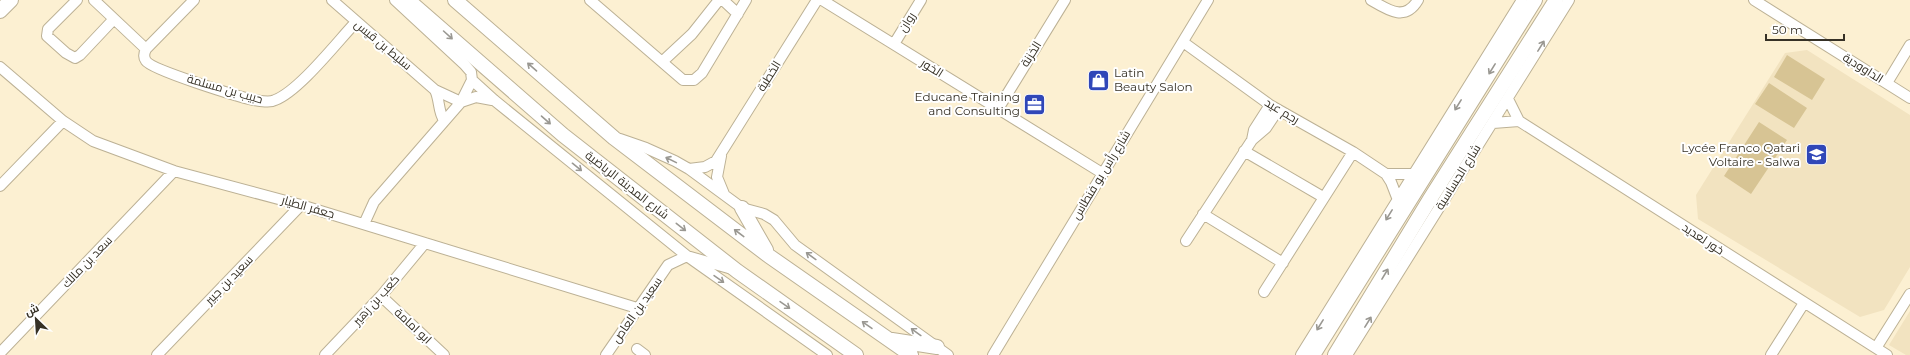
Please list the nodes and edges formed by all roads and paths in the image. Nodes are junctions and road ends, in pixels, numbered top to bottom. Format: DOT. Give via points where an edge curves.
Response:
graph roads {
  1 [pos="11,0"];
  2 [pos="77,0"];
  3 [pos="94,0"];
  4 [pos="194,0"];
  5 [pos="332,0"];
  6 [pos="395,0"];
  7 [pos="408,0"];
  8 [pos="455,0"];
  9 [pos="590,0"];
  10 [pos="719,0"];
  11 [pos="723,0"];
  12 [pos="746,0"];
  13 [pos="817,0"];
  14 [pos="822,0"];
  15 [pos="921,0"];
  16 [pos="1065,0"];
  17 [pos="1208,0"];
  18 [pos="1371,0"];
  19 [pos="1418,0"];
  20 [pos="1522,0"];
  21 [pos="1535,0"];
  22 [pos="1556,0"];
  23 [pos="1569,0"];
  24 [pos="1754,0"];
  25 [pos="0,11"];
  26 [pos="738,14"];
  27 [pos="113,20"];
  28 [pos="356,22"];
  29 [pos="1183,42"];
  30 [pos="894,44"];
  31 [pos="1910,45"];
  32 [pos="146,49"];
  33 [pos="1522,55"];
  34 [pos="663,61"];
  35 [pos="0,66"];
  36 [pos="1525,71"];
  37 [pos="472,80"];
  38 [pos="1887,83"];
  39 [pos="435,90"];
  40 [pos="1910,98"];
  41 [pos="1508,99"];
  42 [pos="494,100"];
  43 [pos="461,102"];
  44 [pos="998,108"];
  45 [pos="1274,108"];
  46 [pos="444,120"];
  47 [pos="63,121"];
  48 [pos="1519,121"];
  49 [pos="1493,123"];
  50 [pos="614,138"];
  51 [pos="1445,144"];
  52 [pos="1479,144"];
  53 [pos="1462,150"];
  54 [pos="1244,151"];
  55 [pos="721,152"];
  56 [pos="1353,152"];
  57 [pos="1426,156"];
  58 [pos="689,169"];
  59 [pos="174,171"];
  60 [pos="1416,172"];
  61 [pos="1102,173"];
  62 [pos="1386,174"];
  63 [pos="0,186"];
  64 [pos="724,195"];
  65 [pos="1323,197"];
  66 [pos="1398,200"];
  67 [pos="301,205"];
  68 [pos="742,208"];
  69 [pos="1204,214"];
  70 [pos="364,224"];
  71 [pos="659,232"];
  72 [pos="1186,241"];
  73 [pos="425,243"];
  74 [pos="687,256"];
  75 [pos="769,256"];
  76 [pos="1283,263"];
  77 [pos="668,264"];
  78 [pos="737,271"];
  79 [pos="1264,292"];
  80 [pos="1910,294"];
  81 [pos="382,296"];
  82 [pos="1804,303"];
  83 [pos="637,308"];
  84 [pos="888,339"];
  85 [pos="1876,348"];
  86 [pos="942,351"];
  87 [pos="0,353"];
  88 [pos="992,353"];
  89 [pos="157,355"];
  90 [pos="325,355"];
  91 [pos="444,355"];
  92 [pos="606,355"];
  93 [pos="827,355"];
  94 [pos="856,355"];
  95 [pos="910,355"];
  96 [pos="1301,355"];
  97 [pos="1313,355"];
  98 [pos="1336,355"];
  99 [pos="1347,355"];
  100 [pos="1771,355"];
  101 [pos="1887,355"];
  1 -- 25 [label="main road"];
  2 -- 27 [label="street" via="48,29 47,36 66,54 75,58 80,55"];
  3 -- 27 [label="street"];
  4 -- 32 [label="street"];
  5 -- 28 [label="street, سليط بن قيس"];
  6 -- 37 [label="street" via="464,64 471,72"];
  7 -- 78 [label="main road, شارع المدينة الرياضية, one-way" via="563,135"];
  50 -- 8 [label="main road, one-way"];
  9 -- 34 [label="street"];
  10 -- 34 [label="street" via="692,34"];
  11 -- 26 [label="street"];
  12 -- 26 [label="street"];
  13 -- 55 [label="street, الخطية"];
  14 -- 30 [label="street, الخور"];
  15 -- 30 [label="street, روان"];
  16 -- 44 [label="street, الخزنة"];
  17 -- 29 [label="street, شارع رأس بو فنطاس"];
  18 -- 19 [label="street" via="1389,11 1406,12 1414,7"];
  20 -- 57 [label="street, one-way"];
  21 -- 51 [label="main road, one-way"];
  22 -- 33 [label="main road, شارع الجساسية"];
  36 -- 23 [label="street, شارع الجساسية, one-way"];
  24 -- 38 [label="street, الداوودية"];
  26 -- 34 [label="street" via="702,73 694,80 683,80"];
  27 -- 32 [label="street"];
  28 -- 32 [label="street, حبيب بن مسلمة" via="293,90 273,102 254,100 151,66 144,56"];
  28 -- 39 [label="street, سليط بن قيس"];
  29 -- 45 [label="street, رجم عيد"];
  29 -- 61 [label="street, شارع رأس بو فنطاس"];
  30 -- 44 [label="street, الخور"];
  31 -- 38 [label="street"];
  33 -- 36 [label="main road"];
  33 -- 53 [label="main road, شارع الجساسية"];
  35 -- 47 [label="street, جعفر الطيار"];
  36 -- 41 [label="street, شارع الجساسية"];
  37 -- 42 [label="street, شارع المدينة الرياضية"];
  37 -- 43 [label="street"];
  38 -- 40 [label="street, الداوودية"];
  39 -- 43 [label="street, سليط بن قيس"];
  39 -- 46 [label="street"];
  41 -- 48 [label="street"];
  41 -- 49 [label="street, شارع الجساسية"];
  42 -- 43 [label="street" via="481,96"];
  42 -- 71 [label="street, شارع المدينة الرياضية, one-way"];
  43 -- 46 [label="street"];
  44 -- 61 [label="street, الخور"];
  45 -- 54 [label="street" via="1254,130 1252,140"];
  45 -- 56 [label="street, رجم عيد"];
  46 -- 70 [label="street" via="374,202"];
  47 -- 59 [label="street, جعفر الطيار" via="93,141"];
  47 -- 63 [label="street"];
  48 -- 49 [label="street"];
  48 -- 82 [label="street, خور لعديد"];
  49 -- 52 [label="street, شارع الجساسية"];
  58 -- 50 [label="street, one-way" via="646,148"];
  75 -- 50 [label="main road, one-way"];
  51 -- 57 [label="main road"];
  51 -- 97 [label="main road"];
  52 -- 53 [label="main road"];
  99 -- 52 [label="street, شارع الجساسية, one-way"];
  98 -- 53 [label="main road, شارع الجساسية, one-way"];
  54 -- 65 [label="street"];
  54 -- 69 [label="street"];
  55 -- 58 [label="street, الخطية" via="711,165"];
  55 -- 64 [label="street, الخطية" via="717,178"];
  56 -- 62 [label="street, رجم عيد"];
  56 -- 65 [label="street"];
  57 -- 60 [label="street"];
  58 -- 64 [label="street"];
  59 -- 67 [label="street, جعفر الطيار"];
  59 -- 87 [label="street, سعد بن مالك"];
  60 -- 62 [label="street"];
  60 -- 66 [label="street"];
  61 -- 88 [label="street, شارع رأس بو فنطاس"];
  62 -- 66 [label="street, رجم عيد"];
  64 -- 68 [label="street"];
  65 -- 76 [label="street"];
  66 -- 96 [label="street, one-way"];
  67 -- 70 [label="street, جعفر الطيار"];
  67 -- 89 [label="street, سعيد بن جبير"];
  68 -- 75 [label="main road"];
  86 -- 68 [label="street, one-way" via="795,245 774,220 764,214"];
  69 -- 72 [label="street"];
  69 -- 76 [label="street"];
  70 -- 73 [label="street, جعفر الطيار"];
  71 -- 74 [label="street, شارع المدينة الرياضية"];
  71 -- 77 [label="street, سعيد بن العاص" via="669,247"];
  73 -- 81 [label="street, كعب بن زهير"];
  73 -- 83 [label="street, جعفر الطيار"];
  74 -- 77 [label="street, سعيد بن العاص"];
  74 -- 78 [label="street"];
  74 -- 93 [label="street, شارع المدينة الرياضية, one-way"];
  84 -- 75 [label="main road, one-way"];
  76 -- 79 [label="street"];
  77 -- 83 [label="street, سعيد بن العاص"];
  78 -- 94 [label="main road, شارع المدينة الرياضية, one-way"];
  80 -- 85 [label="street"];
  81 -- 90 [label="street, كعب بن زهير"];
  81 -- 91 [label="street, ابو امامة"];
  82 -- 85 [label="street, خور لعديد"];
  82 -- 100 [label="street"];
  83 -- 92 [label="street, سعيد بن العاص"];
  84 -- 86 [label="main road"];
  84 -- 95 [label="main road"];
  85 -- 101 [label="street, خور لعديد"];
}
